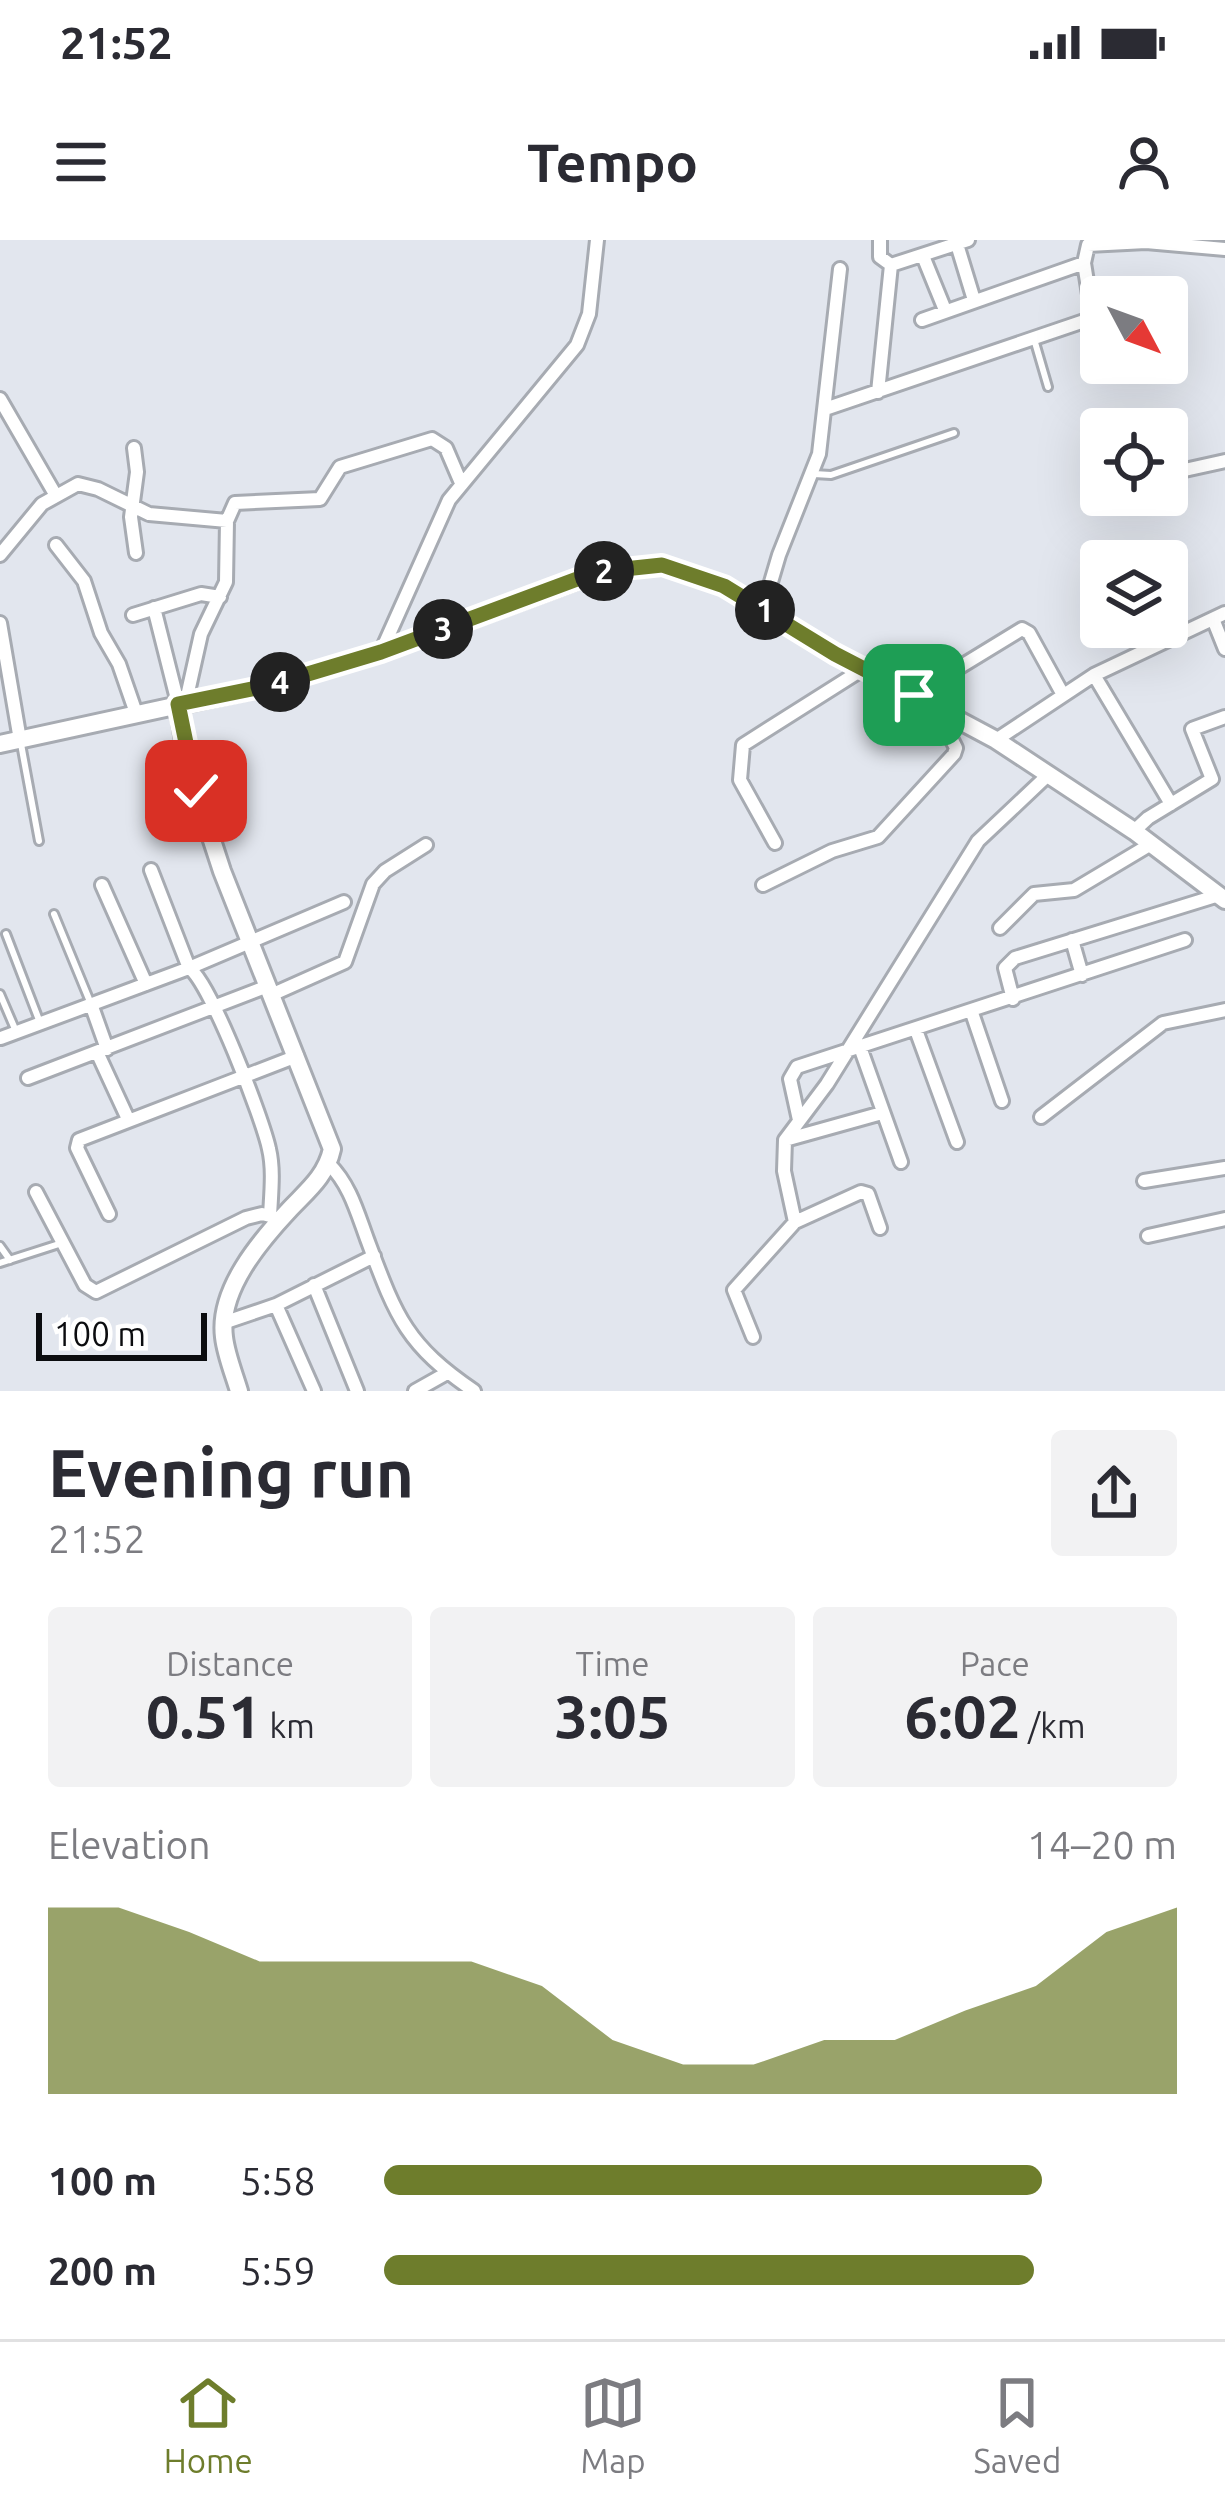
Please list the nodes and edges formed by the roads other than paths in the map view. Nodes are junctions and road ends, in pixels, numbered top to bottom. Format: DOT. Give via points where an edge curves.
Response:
graph roads {
  1 [pos="597,240"];
  2 [pos="880,240"];
  3 [pos="960,241"];
  4 [pos="1225,249"];
  5 [pos="922,256"];
  6 [pos="1084,263"];
  7 [pos="891,265"];
  8 [pos="840,269"];
  9 [pos="1086,276"];
  10 [pos="974,300"];
  11 [pos="946,310"];
  12 [pos="922,320"];
  13 [pos="1080,322"];
  14 [pos="1034,338"];
  15 [pos="1048,387"];
  16 [pos="878,392"];
  17 [pos="0,399"];
  18 [pos="825,409"];
  19 [pos="954,433"];
  20 [pos="134,448"];
  21 [pos="1225,461"];
  22 [pos="1188,469"];
  23 [pos="813,473"];
  24 [pos="461,484"];
  25 [pos="55,494"];
  26 [pos="131,507"];
  27 [pos="227,521"];
  28 [pos="56,545"];
  29 [pos="136,553"];
  30 [pos="0,555"];
  31 [pos="220,597"];
  32 [pos="154,608"];
  33 [pos="763,609"];
  34 [pos="133,615"];
  35 [pos="1219,616"];
  36 [pos="1,632"];
  37 [pos="1225,649"];
  38 [pos="381,652"];
  39 [pos="863,669"];
  40 [pos="1094,675"];
  41 [pos="1062,693"];
  42 [pos="914,695"];
  43 [pos="182,702"];
  44 [pos="136,712"];
  45 [pos="954,717"];
  46 [pos="1225,717"];
  47 [pos="20,740"];
  48 [pos="996,740"];
  49 [pos="0,744"];
  50 [pos="1049,774"];
  51 [pos="1171,804"];
  52 [pos="1134,831"];
  53 [pos="39,841"];
  54 [pos="775,843"];
  55 [pos="1151,844"];
  56 [pos="426,845"];
  57 [pos="151,870"];
  58 [pos="102,885"];
  59 [pos="763,885"];
  60 [pos="1222,898"];
  61 [pos="344,902"];
  62 [pos="54,914"];
  63 [pos="1000,928"];
  64 [pos="6,934"];
  65 [pos="1072,940"];
  66 [pos="1185,940"];
  67 [pos="253,942"];
  68 [pos="189,968"];
  69 [pos="1082,975"];
  70 [pos="146,984"];
  71 [pos="270,991"];
  72 [pos="0,994"];
  73 [pos="1012,999"];
  74 [pos="91,1004"];
  75 [pos="215,1007"];
  76 [pos="1225,1010"];
  77 [pos="972,1013"];
  78 [pos="40,1024"];
  79 [pos="916,1030"];
  80 [pos="16,1032"];
  81 [pos="1,1038"];
  82 [pos="860,1047"];
  83 [pos="102,1051"];
  84 [pos="844,1052"];
  85 [pos="297,1056"];
  86 [pos="28,1078"];
  87 [pos="242,1078"];
  88 [pos="1002,1101"];
  89 [pos="882,1113"];
  90 [pos="1041,1117"];
  91 [pos="128,1119"];
  92 [pos="799,1120"];
  93 [pos="785,1140"];
  94 [pos="957,1142"];
  95 [pos="901,1162"];
  96 [pos="329,1164"];
  97 [pos="1225,1168"];
  98 [pos="1144,1181"];
  99 [pos="37,1192"];
  100 [pos="110,1214"];
  101 [pos="276,1218"];
  102 [pos="1225,1219"];
  103 [pos="795,1222"];
  104 [pos="880,1228"];
  105 [pos="1148,1236"];
  106 [pos="63,1243"];
  107 [pos="0,1246"];
  108 [pos="374,1256"];
  109 [pos="10,1260"];
  110 [pos="0,1263"];
  111 [pos="314,1286"];
  112 [pos="276,1305"];
  113 [pos="223,1323"];
  114 [pos="753,1337"];
  115 [pos="447,1373"];
  116 [pos="239,1391"];
  117 [pos="314,1391"];
  118 [pos="357,1391"];
  119 [pos="415,1391"];
  120 [pos="474,1391"];
  1 -- 24 [label="street" via="577,346"];
  2 -- 7 [label="street" via="880,257"];
  3 -- 5 [label="street"];
  3 -- 10 [label="street"];
  4 -- 6 [label="street" via="1093,244"];
  5 -- 7 [label="street"];
  5 -- 11 [label="street"];
  6 -- 9 [label="street"];
  6 -- 10 [label="street"];
  7 -- 16 [label="street"];
  8 -- 18 [label="street"];
  10 -- 11 [label="street"];
  11 -- 12 [label="street"];
  13 -- 14 [label="street"];
  14 -- 15 [label="lane"];
  14 -- 16 [label="street"];
  16 -- 18 [label="street"];
  17 -- 25 [label="street"];
  18 -- 23 [label="street"];
  19 -- 23 [label="lane" via="831,475"];
  20 -- 26 [label="street"];
  21 -- 22 [label="street"];
  23 -- 33 [label="street"];
  24 -- 27 [label="street" via="443,443 426,440 340,467 320,499 241,500"];
  24 -- 38 [label="street"];
  25 -- 26 [label="street" via="88,486"];
  25 -- 30 [label="street"];
  26 -- 27 [label="street"];
  26 -- 29 [label="street"];
  27 -- 31 [label="street" via="230,565"];
  28 -- 44 [label="street" via="84,581"];
  31 -- 32 [label="street" via="201,594"];
  31 -- 43 [label="street"];
  32 -- 34 [label="street"];
  32 -- 43 [label="street"];
  33 -- 38 [label="street" via="662,565 629,567"];
  33 -- 39 [label="street"];
  35 -- 37 [label="street"];
  35 -- 40 [label="street"];
  36 -- 47 [label="street"];
  38 -- 43 [label="street"];
  39 -- 42 [label="street"];
  39 -- 54 [label="street" via="743,745 740,780"];
  40 -- 41 [label="street"];
  40 -- 51 [label="street"];
  41 -- 42 [label="street" via="1022,629"];
  41 -- 48 [label="street"];
  42 -- 45 [label="street"];
  43 -- 44 [label="street"];
  43 -- 67 [label="street" via="198,799"];
  44 -- 47 [label="street"];
  45 -- 48 [label="street"];
  45 -- 59 [label="street" via="954,754 885,832"];
  46 -- 51 [label="street" via="1192,729 1212,779"];
  47 -- 49 [label="street"];
  47 -- 53 [label="lane"];
  48 -- 50 [label="street"];
  50 -- 52 [label="street"];
  50 -- 84 [label="street" via="978,841"];
  51 -- 52 [label="street"];
  52 -- 55 [label="street"];
  55 -- 60 [label="street"];
  55 -- 63 [label="street" via="1075,890 1034,894"];
  56 -- 71 [label="street" via="374,884 345,962"];
  57 -- 68 [label="street"];
  58 -- 70 [label="street"];
  60 -- 65 [label="street"];
  61 -- 67 [label="street"];
  62 -- 74 [label="lane"];
  64 -- 78 [label="lane"];
  65 -- 69 [label="street"];
  65 -- 73 [label="street" via="1008,962"];
  66 -- 69 [label="street"];
  67 -- 68 [label="street"];
  67 -- 71 [label="street"];
  68 -- 70 [label="street"];
  68 -- 75 [label="street"];
  69 -- 73 [label="street"];
  70 -- 74 [label="street"];
  71 -- 75 [label="street"];
  71 -- 85 [label="street"];
  72 -- 80 [label="lane"];
  73 -- 77 [label="street"];
  74 -- 78 [label="street"];
  74 -- 83 [label="street"];
  75 -- 83 [label="street"];
  75 -- 87 [label="street"];
  76 -- 90 [label="street" via="1176,1018 1147,1034"];
  77 -- 79 [label="street"];
  77 -- 88 [label="street"];
  78 -- 80 [label="street"];
  79 -- 82 [label="street"];
  79 -- 94 [label="street"];
  80 -- 81 [label="street"];
  82 -- 84 [label="street"];
  82 -- 89 [label="street"];
  83 -- 86 [label="street"];
  83 -- 91 [label="street"];
  84 -- 92 [label="street"];
  84 -- 92 [label="street" via="790,1075"];
  85 -- 87 [label="street"];
  85 -- 96 [label="street" via="328,1131"];
  87 -- 91 [label="street"];
  87 -- 101 [label="street" via="270,1154"];
  89 -- 93 [label="street"];
  89 -- 95 [label="street"];
  91 -- 100 [label="street" via="77,1143"];
  92 -- 93 [label="street"];
  93 -- 103 [label="street"];
  96 -- 101 [label="street"];
  96 -- 108 [label="street" via="349,1189"];
  97 -- 98 [label="street"];
  99 -- 106 [label="street"];
  101 -- 106 [label="street" via="246,1218 96,1292"];
  101 -- 113 [label="street" via="235,1285"];
  102 -- 105 [label="street"];
  103 -- 104 [label="street" via="861,1192"];
  103 -- 114 [label="street" via="734,1290"];
  106 -- 109 [label="lane"];
  107 -- 109 [label="lane"];
  108 -- 111 [label="street"];
  108 -- 115 [label="street" via="407,1333"];
  109 -- 110 [label="lane"];
  111 -- 112 [label="street"];
  111 -- 118 [label="street"];
  112 -- 113 [label="street"];
  112 -- 117 [label="street"];
  113 -- 116 [label="street"];
  115 -- 119 [label="street"];
  115 -- 120 [label="street"];
}
